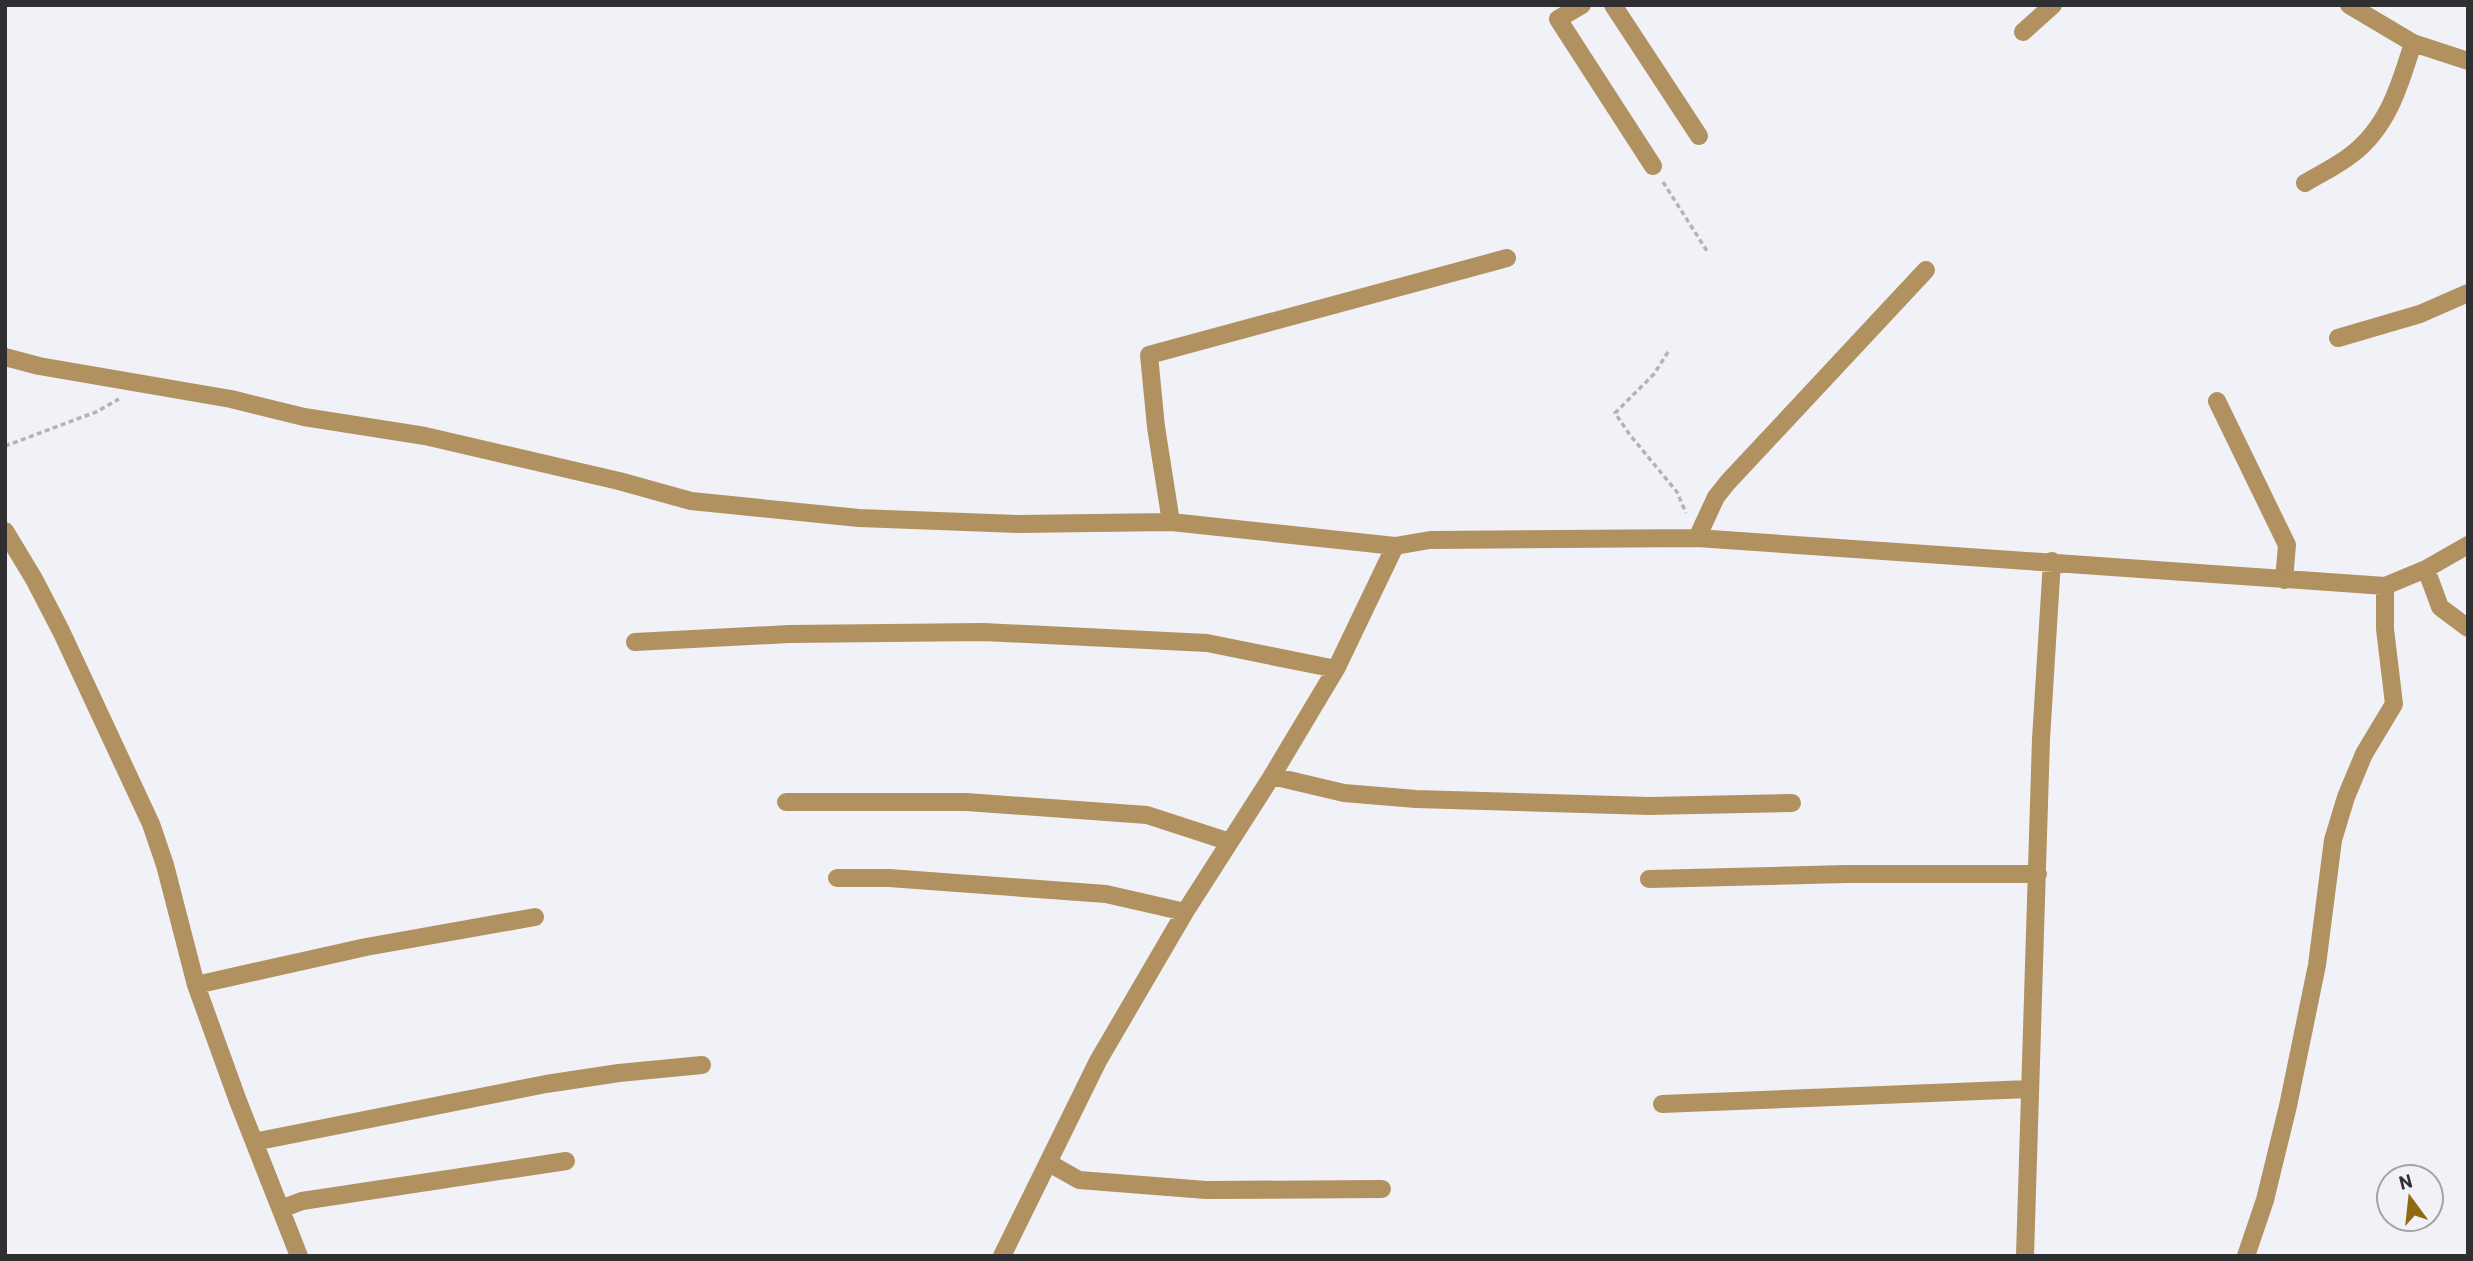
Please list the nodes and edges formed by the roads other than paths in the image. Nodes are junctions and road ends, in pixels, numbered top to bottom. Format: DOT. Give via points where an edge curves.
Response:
graph roads {
  1 [pos="1582,5"];
  2 [pos="1613,5"];
  3 [pos="2053,5"];
  4 [pos="2349,5"];
  5 [pos="2023,32"];
  6 [pos="2413,43"];
  7 [pos="2467,59"];
  8 [pos="1699,136"];
  9 [pos="1653,166"];
  10 [pos="2305,183"];
  11 [pos="1507,258"];
  12 [pos="1926,270"];
  13 [pos="2468,293"];
  14 [pos="2337,338"];
  15 [pos="5,357"];
  16 [pos="2217,401"];
  17 [pos="1171,522"];
  18 [pos="5,531"];
  19 [pos="1697,538"];
  20 [pos="2468,545"];
  21 [pos="1395,546"];
  22 [pos="2052,561"];
  23 [pos="2426,569"];
  24 [pos="2284,580"];
  25 [pos="2385,586"];
  26 [pos="2468,628"];
  27 [pos="635,642"];
  28 [pos="1336,669"];
  29 [pos="1272,776"];
  30 [pos="786,802"];
  31 [pos="1792,803"];
  32 [pos="1230,842"];
  33 [pos="2038,874"];
  34 [pos="837,878"];
  35 [pos="1649,879"];
  36 [pos="1185,912"];
  37 [pos="535,917"];
  38 [pos="196,985"];
  39 [pos="702,1065"];
  40 [pos="2029,1089"];
  41 [pos="1662,1104"];
  42 [pos="254,1142"];
  43 [pos="566,1161"];
  44 [pos="1049,1163"];
  45 [pos="1382,1189"];
  46 [pos="281,1209"];
  47 [pos="299,1256"];
  48 [pos="1002,1256"];
  49 [pos="2025,1256"];
  50 [pos="2246,1256"];
  1 -- 9 [label="street" via="1558,19"];
  2 -- 8 [label="street"];
  3 -- 5 [label="street"];
  4 -- 6 [label="street"];
  6 -- 7 [label="street"];
  6 -- 10 [label="street" via="2388,114 2373,135 2351,156"];
  11 -- 17 [label="street" via="1149,355"];
  12 -- 19 [label="street" via="1728,482"];
  13 -- 14 [label="street" via="2420,314"];
  15 -- 17 [label="street" via="425,436 691,501 859,518 1018,524"];
  16 -- 24 [label="street" via="2287,545"];
  17 -- 21 [label="street"];
  18 -- 38 [label="street" via="61,631 151,824"];
  19 -- 21 [label="street" via="1430,540"];
  19 -- 22 [label="street"];
  20 -- 23 [label="street"];
  21 -- 28 [label="street"];
  22 -- 24 [label="street"];
  22 -- 33 [label="street"];
  23 -- 25 [label="street"];
  23 -- 26 [label="street" via="2440,607"];
  24 -- 25 [label="street"];
  25 -- 50 [label="street" via="2394,704 2364,754 2333,840 2317,965 2288,1106"];
  27 -- 28 [label="street" via="789,634 984,632 1206,643"];
  28 -- 29 [label="street"];
  29 -- 31 [label="street" via="1344,793 1416,799 1649,806"];
  29 -- 32 [label="street"];
  30 -- 32 [label="street" via="966,802 1147,815"];
  32 -- 36 [label="street"];
  33 -- 35 [label="street"];
  33 -- 40 [label="street"];
  34 -- 36 [label="street" via="1105,894"];
  36 -- 44 [label="street" via="1098,1061"];
  37 -- 38 [label="street" via="366,947"];
  38 -- 42 [label="street"];
  39 -- 42 [label="street" via="546,1084"];
  40 -- 41 [label="street"];
  40 -- 49 [label="street"];
  42 -- 46 [label="street"];
  43 -- 46 [label="street" via="302,1201"];
  44 -- 45 [label="street" via="1079,1180 1206,1190"];
  44 -- 48 [label="street"];
  46 -- 47 [label="street"];
}
